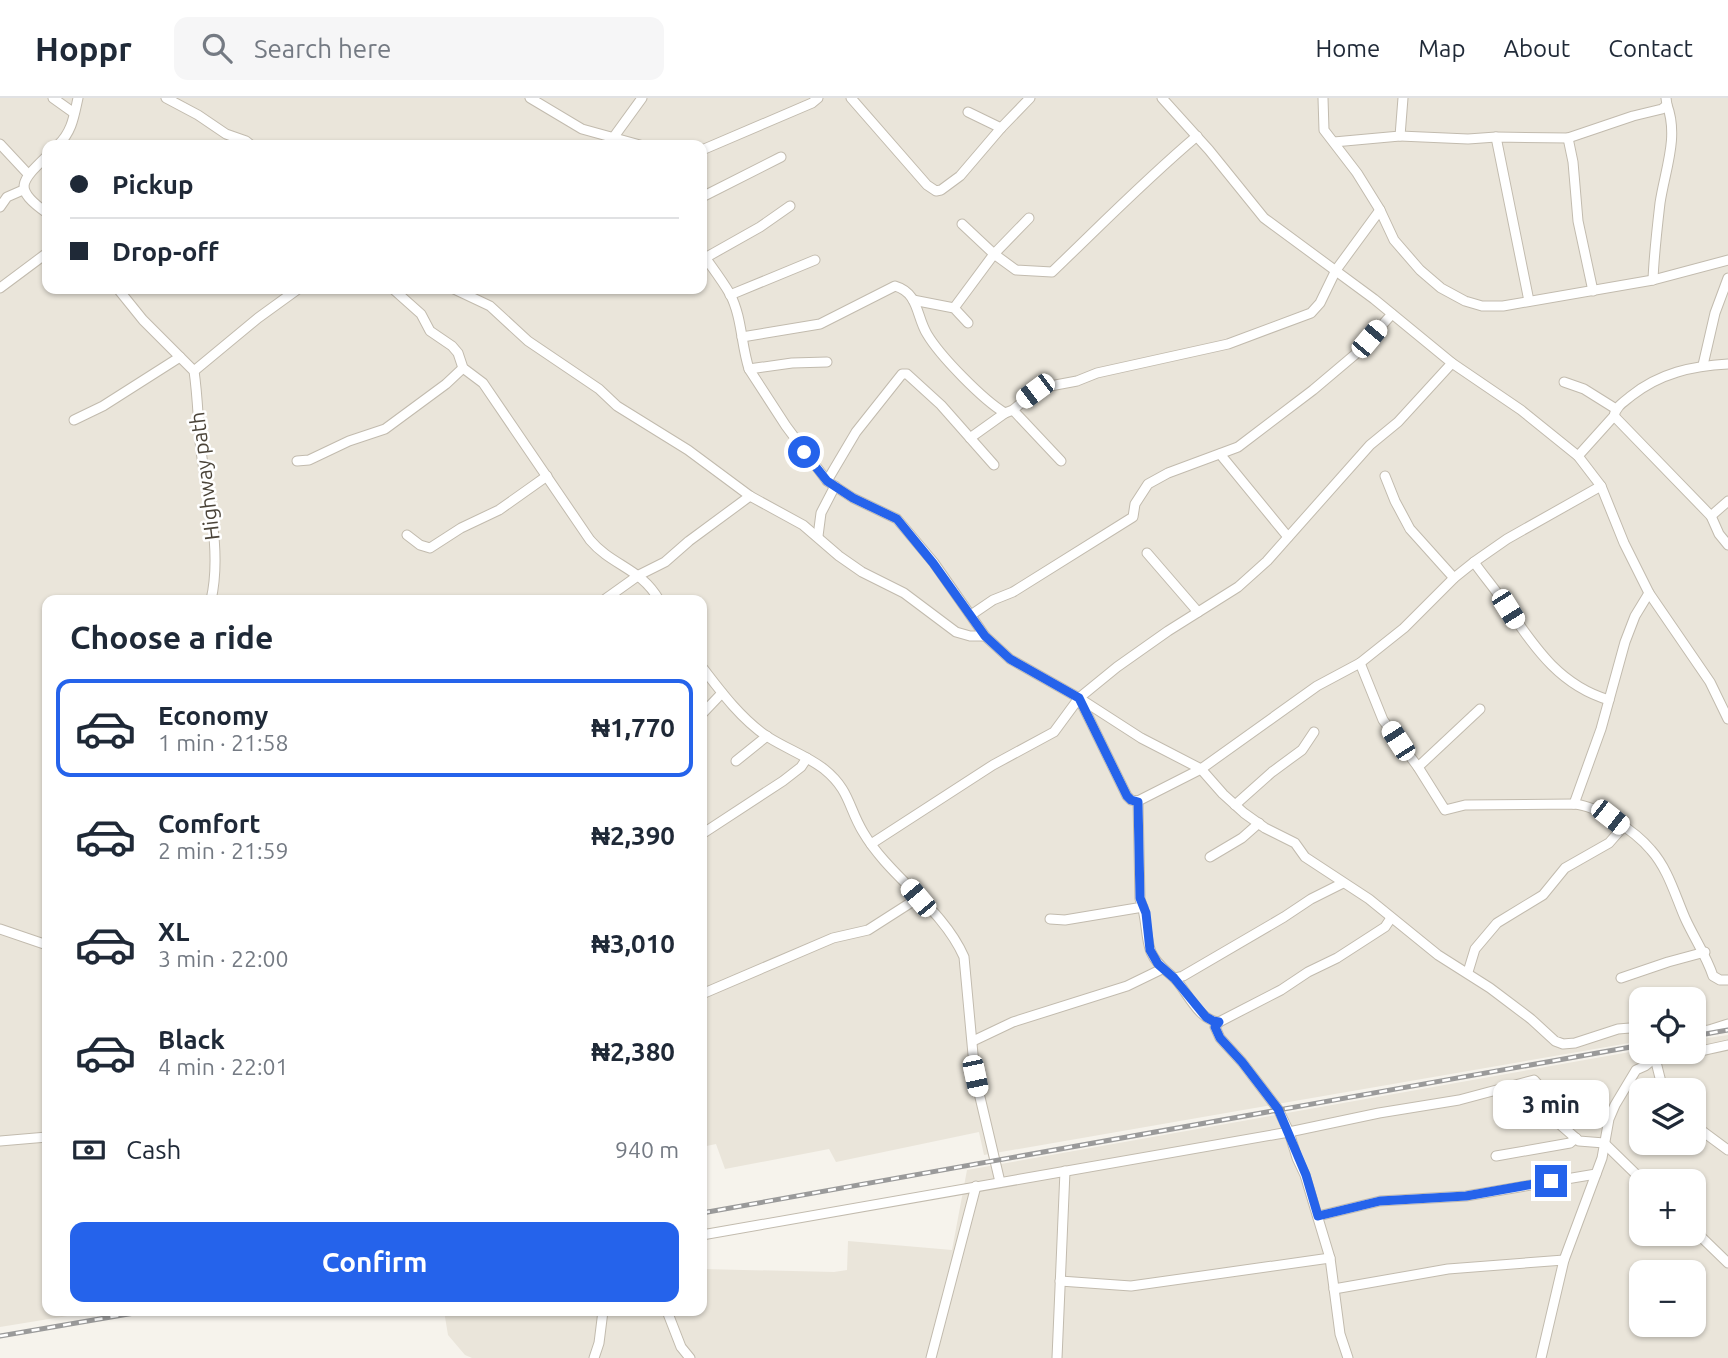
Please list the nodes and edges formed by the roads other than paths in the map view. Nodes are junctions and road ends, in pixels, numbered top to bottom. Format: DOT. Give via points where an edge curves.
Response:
graph roads {
  1 [pos="53,98"];
  2 [pos="78,98"];
  3 [pos="166,98"];
  4 [pos="530,98"];
  5 [pos="642,98"];
  6 [pos="818,98"];
  7 [pos="851,98"];
  8 [pos="1030,98"];
  9 [pos="1162,98"];
  10 [pos="1323,98"];
  11 [pos="1403,98"];
  12 [pos="1666,101"];
  13 [pos="543,102"];
  14 [pos="968,112"];
  15 [pos="74,113"];
  16 [pos="1001,128"];
  17 [pos="1197,136"];
  18 [pos="1400,136"];
  19 [pos="1496,137"];
  20 [pos="613,138"];
  21 [pos="1568,138"];
  22 [pos="64,140"];
  23 [pos="243,140"];
  24 [pos="621,140"];
  25 [pos="1334,142"];
  26 [pos="0,144"];
  27 [pos="707,148"];
  28 [pos="781,157"];
  29 [pos="42,161"];
  30 [pos="28,174"];
  31 [pos="23,190"];
  32 [pos="707,194"];
  33 [pos="3,195"];
  34 [pos="790,206"];
  35 [pos="0,207"];
  36 [pos="42,210"];
  37 [pos="1380,210"];
  38 [pos="1029,218"];
  39 [pos="962,224"];
  40 [pos="707,254"];
  41 [pos="994,254"];
  42 [pos="42,257"];
  43 [pos="707,260"];
  44 [pos="815,260"];
  45 [pos="1728,260"];
  46 [pos="1335,270"];
  47 [pos="1728,278"];
  48 [pos="1653,280"];
  49 [pos="0,288"];
  50 [pos="1593,291"];
  51 [pos="122,294"];
  52 [pos="291,294"];
  53 [pos="399,294"];
  54 [pos="465,294"];
  55 [pos="730,295"];
  56 [pos="913,300"];
  57 [pos="1529,301"];
  58 [pos="954,308"];
  59 [pos="1392,314"];
  60 [pos="968,323"];
  61 [pos="742,337"];
  62 [pos="180,357"];
  63 [pos="827,362"];
  64 [pos="1452,363"];
  65 [pos="1728,364"];
  66 [pos="1703,365"];
  67 [pos="463,369"];
  68 [pos="749,369"];
  69 [pos="194,371"];
  70 [pos="1564,382"];
  71 [pos="1009,412"];
  72 [pos="1615,412"];
  73 [pos="74,419"];
  74 [pos="970,438"];
  75 [pos="1220,454"];
  76 [pos="1577,456"];
  77 [pos="297,461"];
  78 [pos="1061,461"];
  79 [pos="994,465"];
  80 [pos="547,476"];
  81 [pos="1385,476"];
  82 [pos="831,484"];
  83 [pos="1601,486"];
  84 [pos="750,496"];
  85 [pos="1728,501"];
  86 [pos="1711,516"];
  87 [pos="407,535"];
  88 [pos="818,536"];
  89 [pos="1288,537"];
  90 [pos="1728,545"];
  91 [pos="1147,552"];
  92 [pos="1474,562"];
  93 [pos="639,575"];
  94 [pos="1454,578"];
  95 [pos="1649,593"];
  96 [pos="212,595"];
  97 [pos="611,595"];
  98 [pos="656,595"];
  99 [pos="1198,612"];
  100 [pos="971,615"];
  101 [pos="985,636"];
  102 [pos="1360,663"];
  103 [pos="707,674"];
  104 [pos="722,694"];
  105 [pos="1079,698"];
  106 [pos="1609,700"];
  107 [pos="707,709"];
  108 [pos="1480,709"];
  109 [pos="1728,719"];
  110 [pos="1314,732"];
  111 [pos="767,736"];
  112 [pos="807,758"];
  113 [pos="736,761"];
  114 [pos="1418,767"];
  115 [pos="1201,769"];
  116 [pos="1138,802"];
  117 [pos="1573,804"];
  118 [pos="1235,805"];
  119 [pos="1259,823"];
  120 [pos="1623,827"];
  121 [pos="707,831"];
  122 [pos="871,844"];
  123 [pos="1210,857"];
  124 [pos="1343,883"];
  125 [pos="918,898"];
  126 [pos="1143,907"];
  127 [pos="1391,918"];
  128 [pos="1050,919"];
  129 [pos="0,929"];
  130 [pos="42,943"];
  131 [pos="1705,952"];
  132 [pos="1162,969"];
  133 [pos="1468,972"];
  134 [pos="1174,978"];
  135 [pos="1621,978"];
  136 [pos="1728,980"];
  137 [pos="707,992"];
  138 [pos="1219,1022"];
  139 [pos="1728,1024"];
  140 [pos="1629,1028"];
  141 [pos="1706,1030"];
  142 [pos="973,1041"];
  143 [pos="1728,1045"];
  144 [pos="1706,1050"];
  145 [pos="1647,1064"];
  146 [pos="1289,1132"];
  147 [pos="1706,1134"];
  148 [pos="42,1137"];
  149 [pos="1576,1139"];
  150 [pos="0,1141"];
  151 [pos="1604,1143"];
  152 [pos="1728,1150"];
  153 [pos="1496,1156"];
  154 [pos="1631,1169"];
  155 [pos="1065,1171"];
  156 [pos="1596,1174"];
  157 [pos="1000,1182"];
  158 [pos="976,1186"];
  159 [pos="1318,1216"];
  160 [pos="707,1234"];
  161 [pos="1706,1242"];
  162 [pos="1330,1258"];
  163 [pos="1564,1260"];
  164 [pos="1728,1263"];
  165 [pos="1060,1281"];
  166 [pos="1334,1289"];
  167 [pos="602,1316"];
  168 [pos="669,1316"];
  169 [pos="594,1358"];
  170 [pos="690,1358"];
  171 [pos="931,1358"];
  172 [pos="1057,1358"];
  173 [pos="1348,1358"];
  174 [pos="1541,1358"];
  1 -- 15 [label="street"];
  2 -- 15 [label="street"];
  3 -- 23 [label="street"];
  4 -- 13 [label="street"];
  5 -- 20 [label="street"];
  6 -- 27 [label="street"];
  7 -- 16 [label="street" via="936,191 960,176"];
  8 -- 16 [label="street"];
  9 -- 17 [label="street"];
  10 -- 25 [label="street" via="1325,131"];
  11 -- 18 [label="street"];
  12 -- 21 [label="street" via="1662,109"];
  12 -- 48 [label="street" via="1672,134"];
  13 -- 20 [label="street" via="582,129"];
  14 -- 16 [label="street"];
  15 -- 22 [label="street"];
  17 -- 41 [label="street" via="1052,272 1016,270"];
  17 -- 46 [label="street" via="1264,218"];
  18 -- 19 [label="street"];
  18 -- 25 [label="street"];
  19 -- 21 [label="street"];
  19 -- 57 [label="street"];
  20 -- 24 [label="street"];
  21 -- 50 [label="street"];
  25 -- 37 [label="street"];
  26 -- 30 [label="street"];
  28 -- 32 [label="street"];
  29 -- 30 [label="street"];
  30 -- 31 [label="street"];
  31 -- 33 [label="street"];
  31 -- 36 [label="street"];
  33 -- 35 [label="street"];
  34 -- 40 [label="street"];
  37 -- 46 [label="street"];
  37 -- 57 [label="street" via="1394,240 1441,288 1482,306"];
  38 -- 41 [label="street"];
  39 -- 41 [label="street"];
  41 -- 58 [label="street"];
  42 -- 49 [label="street"];
  43 -- 55 [label="street"];
  44 -- 55 [label="street"];
  45 -- 48 [label="street"];
  46 -- 59 [label="street"];
  46 -- 71 [label="street" via="1311,313 1228,344 1045,387"];
  47 -- 66 [label="street"];
  48 -- 50 [label="street"];
  50 -- 57 [label="street"];
  51 -- 62 [label="street"];
  52 -- 69 [label="street"];
  53 -- 67 [label="street" via="421,314 430,331 452,346"];
  54 -- 84 [label="street" via="490,306 528,341"];
  55 -- 61 [label="street"];
  56 -- 58 [label="street"];
  56 -- 61 [label="street" via="905,289 895,286 820,324"];
  56 -- 71 [label="street" via="933,342 977,389"];
  58 -- 60 [label="street"];
  59 -- 64 [label="street"];
  59 -- 75 [label="street" via="1314,390 1238,447"];
  61 -- 68 [label="street"];
  62 -- 69 [label="street"];
  62 -- 73 [label="street"];
  63 -- 68 [label="street"];
  64 -- 76 [label="street"];
  64 -- 89 [label="street"];
  65 -- 66 [label="street"];
  66 -- 72 [label="street" via="1644,385"];
  67 -- 77 [label="street" via="385,429"];
  67 -- 80 [label="street" via="482,383"];
  68 -- 82 [label="street"];
  69 -- 96 [label="street, Highway path" via="210,499 216,577"];
  70 -- 72 [label="street" via="1584,389"];
  71 -- 74 [label="street"];
  71 -- 78 [label="street"];
  72 -- 76 [label="street"];
  72 -- 86 [label="street"];
  74 -- 79 [label="street"];
  74 -- 82 [label="street" via="941,405 902,374 856,432"];
  75 -- 89 [label="street"];
  75 -- 100 [label="street" via="1155,479 1135,504 1133,517"];
  76 -- 83 [label="street"];
  80 -- 87 [label="street" via="499,510 430,548"];
  80 -- 93 [label="street" via="601,553"];
  81 -- 94 [label="street" via="1410,529"];
  82 -- 88 [label="street"];
  82 -- 100 [label="street" via="897,519"];
  83 -- 92 [label="street"];
  83 -- 95 [label="street"];
  84 -- 88 [label="street"];
  84 -- 93 [label="street" via="665,562"];
  85 -- 86 [label="street"];
  86 -- 90 [label="street"];
  88 -- 101 [label="street" via="847,561 904,593 956,632"];
  89 -- 99 [label="street" via="1238,587"];
  91 -- 99 [label="street"];
  92 -- 94 [label="street"];
  92 -- 106 [label="street" via="1545,659 1575,685"];
  93 -- 97 [label="street"];
  93 -- 98 [label="street"];
  94 -- 102 [label="street" via="1404,628"];
  95 -- 106 [label="street" via="1625,642"];
  95 -- 109 [label="street" via="1710,682"];
  99 -- 105 [label="street"];
  100 -- 101 [label="street"];
  101 -- 105 [label="street" via="1010,659"];
  102 -- 114 [label="street" via="1383,720"];
  102 -- 115 [label="street" via="1317,686"];
  103 -- 104 [label="street"];
  104 -- 107 [label="street"];
  104 -- 111 [label="street"];
  105 -- 115 [label="street"];
  105 -- 116 [label="street" via="1127,796"];
  105 -- 122 [label="street" via="1054,732 993,765"];
  106 -- 117 [label="street"];
  108 -- 114 [label="street"];
  110 -- 118 [label="street" via="1302,750"];
  111 -- 112 [label="street"];
  111 -- 113 [label="street"];
  112 -- 121 [label="street" via="783,781"];
  112 -- 122 [label="street" via="844,788"];
  114 -- 117 [label="street" via="1446,810 1465,805"];
  115 -- 116 [label="street"];
  115 -- 118 [label="street"];
  116 -- 126 [label="street"];
  117 -- 120 [label="street" via="1588,805"];
  118 -- 119 [label="street"];
  119 -- 123 [label="street"];
  119 -- 124 [label="street" via="1295,843 1306,857"];
  120 -- 131 [label="street" via="1651,850"];
  120 -- 133 [label="street" via="1609,843 1565,868 1543,895 1496,923 1475,949"];
  122 -- 125 [label="street"];
  124 -- 127 [label="street"];
  124 -- 134 [label="street"];
  125 -- 137 [label="street" via="867,930 833,938"];
  125 -- 142 [label="street" via="947,927 964,957"];
  126 -- 128 [label="street"];
  126 -- 132 [label="street" via="1150,950"];
  127 -- 133 [label="street"];
  127 -- 138 [label="street" via="1385,927 1337,958"];
  129 -- 130 [label="street"];
  131 -- 135 [label="street"];
  131 -- 136 [label="street" via="1713,976"];
  132 -- 134 [label="street"];
  132 -- 142 [label="street" via="1127,986 1013,1022"];
  133 -- 140 [label="street" via="1555,1041 1575,1043"];
  134 -- 138 [label="street" via="1206,1017"];
  138 -- 146 [label="street" via="1216,1033 1278,1109"];
  139 -- 141 [label="street"];
  142 -- 157 [label="street" via="975,1076"];
  143 -- 144 [label="street"];
  145 -- 151 [label="street" via="1636,1070 1615,1105"];
  146 -- 149 [label="street" via="1459,1100 1534,1080 1555,1119"];
  146 -- 155 [label="street"];
  146 -- 159 [label="street"];
  147 -- 152 [label="street"];
  148 -- 150 [label="street"];
  149 -- 151 [label="street"];
  149 -- 153 [label="street"];
  151 -- 154 [label="street"];
  151 -- 156 [label="street"];
  155 -- 157 [label="street"];
  155 -- 165 [label="street"];
  156 -- 159 [label="street" via="1466,1196 1380,1201"];
  156 -- 163 [label="street"];
  157 -- 158 [label="street"];
  158 -- 160 [label="street"];
  158 -- 171 [label="street"];
  159 -- 162 [label="street"];
  161 -- 164 [label="street"];
  162 -- 165 [label="street" via="1130,1286"];
  162 -- 166 [label="street"];
  163 -- 166 [label="street" via="1448,1269"];
  163 -- 174 [label="street"];
  165 -- 172 [label="street"];
  166 -- 173 [label="street"];
  167 -- 169 [label="street"];
  168 -- 170 [label="street"];
}
